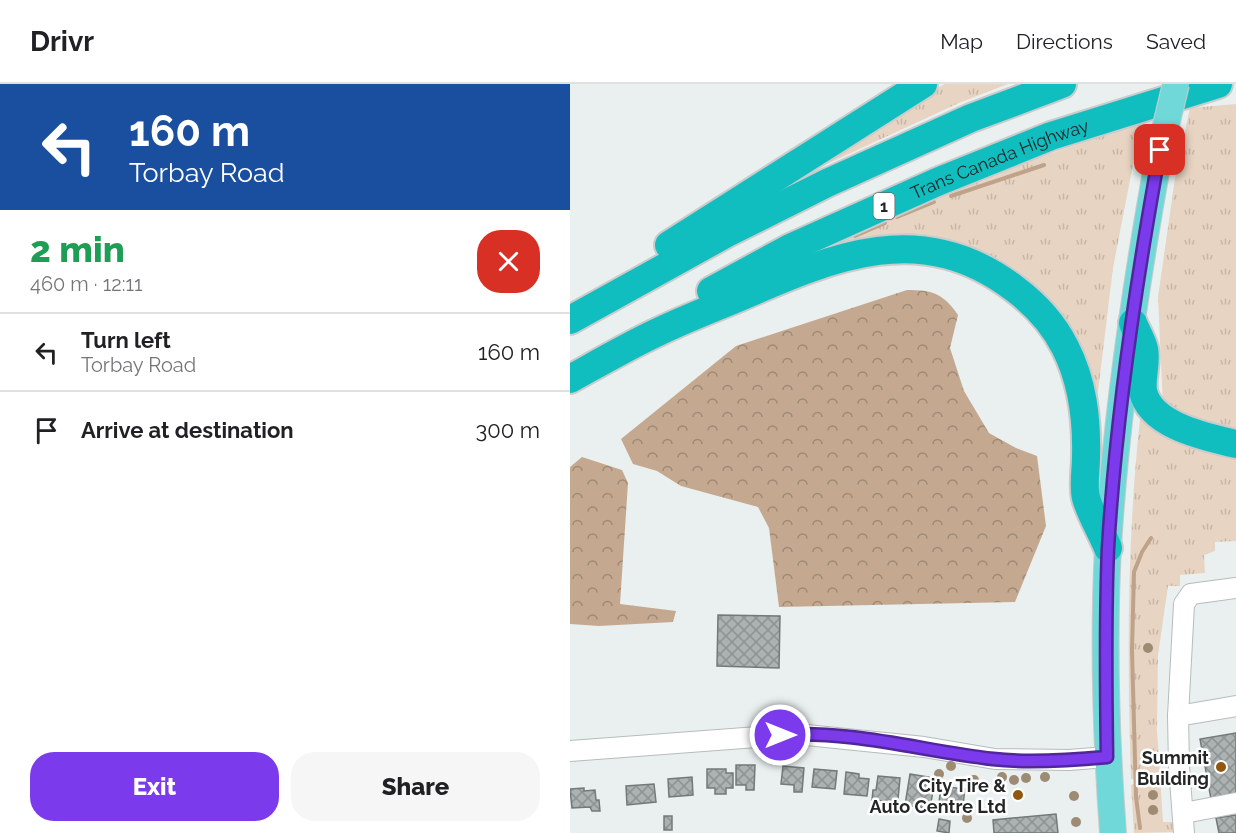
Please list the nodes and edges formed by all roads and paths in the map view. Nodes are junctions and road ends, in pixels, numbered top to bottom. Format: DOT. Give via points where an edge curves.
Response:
graph roads {
  1 [pos="923,84"];
  2 [pos="1062,84"];
  3 [pos="1176,84"];
  4 [pos="1218,84"];
  5 [pos="1236,93"];
  6 [pos="1094,122"];
  7 [pos="570,308"];
  8 [pos="570,320"];
  9 [pos="1133,323"];
  10 [pos="570,377"];
  11 [pos="1236,444"];
  12 [pos="1108,548"];
  13 [pos="1236,588"];
  14 [pos="1236,706"];
  15 [pos="1178,716"];
  16 [pos="570,751"];
  17 [pos="1107,757"];
  18 [pos="1236,803"];
  19 [pos="1184,813"];
  20 [pos="1113,833"];
  21 [pos="1184,833"];
  1 -- 7 [label="highway"];
  2 -- 8 [label="highway" via="971,118 827,183"];
  3 -- 9 [label="main road, bridge" via="1145,231"];
  4 -- 6 [label="highway, Trans Canada Highway / 1"];
  5 -- 6 [label="highway"];
  6 -- 10 [label="highway, Trans Canada Highway / 1" via="937,182 790,248 654,323"];
  9 -- 11 [label="highway" via="1145,350 1143,392 1152,409 1178,426"];
  9 -- 12 [label="main road" via="1120,405"];
  10 -- 12 [label="highway" via="658,332 826,262 899,249 953,256 996,275 1021,294 1065,346 1079,381 1087,428 1086,498"];
  12 -- 17 [label="main road"];
  13 -- 15 [label="street" via="1186,598"];
  14 -- 15 [label="street"];
  15 -- 19 [label="street"];
  16 -- 17 [label="street" via="797,734 924,747 995,759"];
  17 -- 20 [label="main road"];
  18 -- 19 [label="street"];
  19 -- 21 [label="street"];
}
